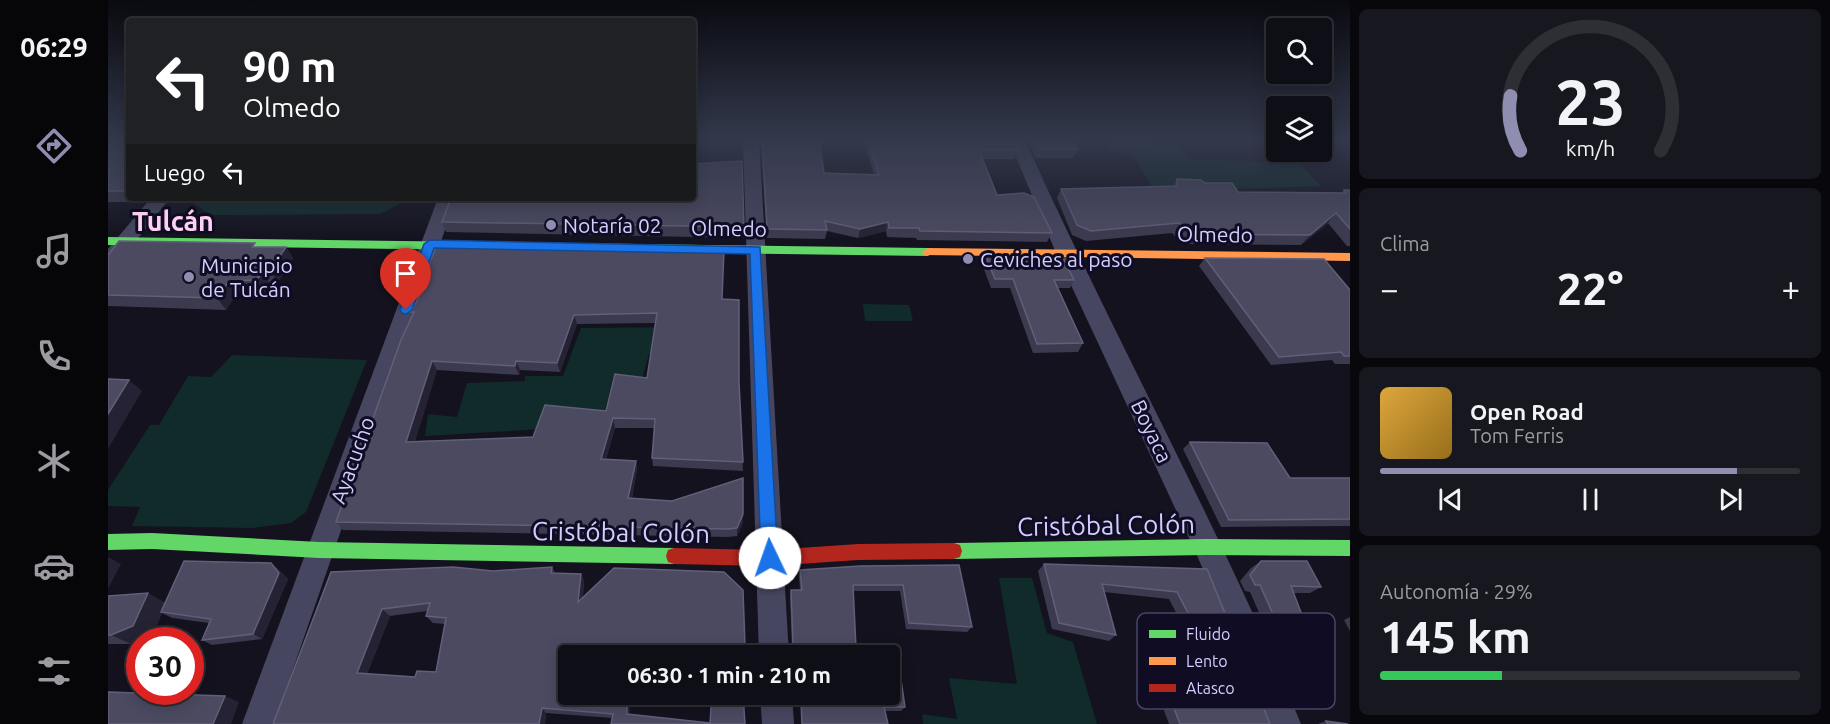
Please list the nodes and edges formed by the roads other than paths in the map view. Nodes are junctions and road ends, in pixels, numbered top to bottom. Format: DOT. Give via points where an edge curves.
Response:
graph roads {
  1 [pos="753,174"];
  2 [pos="1032,174"];
  3 [pos="158,201"];
  4 [pos="446,201"];
  5 [pos="117,240"];
  6 [pos="430,244"];
  7 [pos="756,250"];
  8 [pos="1066,253"];
  9 [pos="1350,257"];
  10 [pos="108,262"];
  11 [pos="108,542"];
  12 [pos="1207,547"];
  13 [pos="1350,548"];
  14 [pos="319,550"];
  15 [pos="770,558"];
  16 [pos="1236,613"];
  17 [pos="774,645"];
  18 [pos="777,705"];
  19 [pos="1278,709"];
  20 [pos="258,724"];
  21 [pos="778,724"];
  22 [pos="1285,724"];
  1 -- 7 [label="street"];
  2 -- 8 [label="street, Boyaca"];
  3 -- 5 [label="street"];
  4 -- 6 [label="street, Ayacucho"];
  5 -- 6 [label="street, Olmedo"];
  5 -- 10 [label="street"];
  6 -- 7 [label="street, Olmedo"];
  6 -- 14 [label="street, Ayacucho"];
  7 -- 8 [label="street, Olmedo"];
  7 -- 15 [label="street"];
  8 -- 9 [label="street, Olmedo"];
  8 -- 12 [label="street, Boyaca"];
  11 -- 14 [label="street, Cristóbal Colón"];
  12 -- 13 [label="street, Cristóbal Colón"];
  12 -- 15 [label="street, Cristóbal Colón" via="858,552"];
  12 -- 16 [label="street, Boyaca"];
  14 -- 15 [label="street, Cristóbal Colón"];
  14 -- 20 [label="street, Ayacucho"];
  15 -- 17 [label="street"];
  18 -- 21 [label="street"];
  19 -- 22 [label="street, Boyaca"];
}
